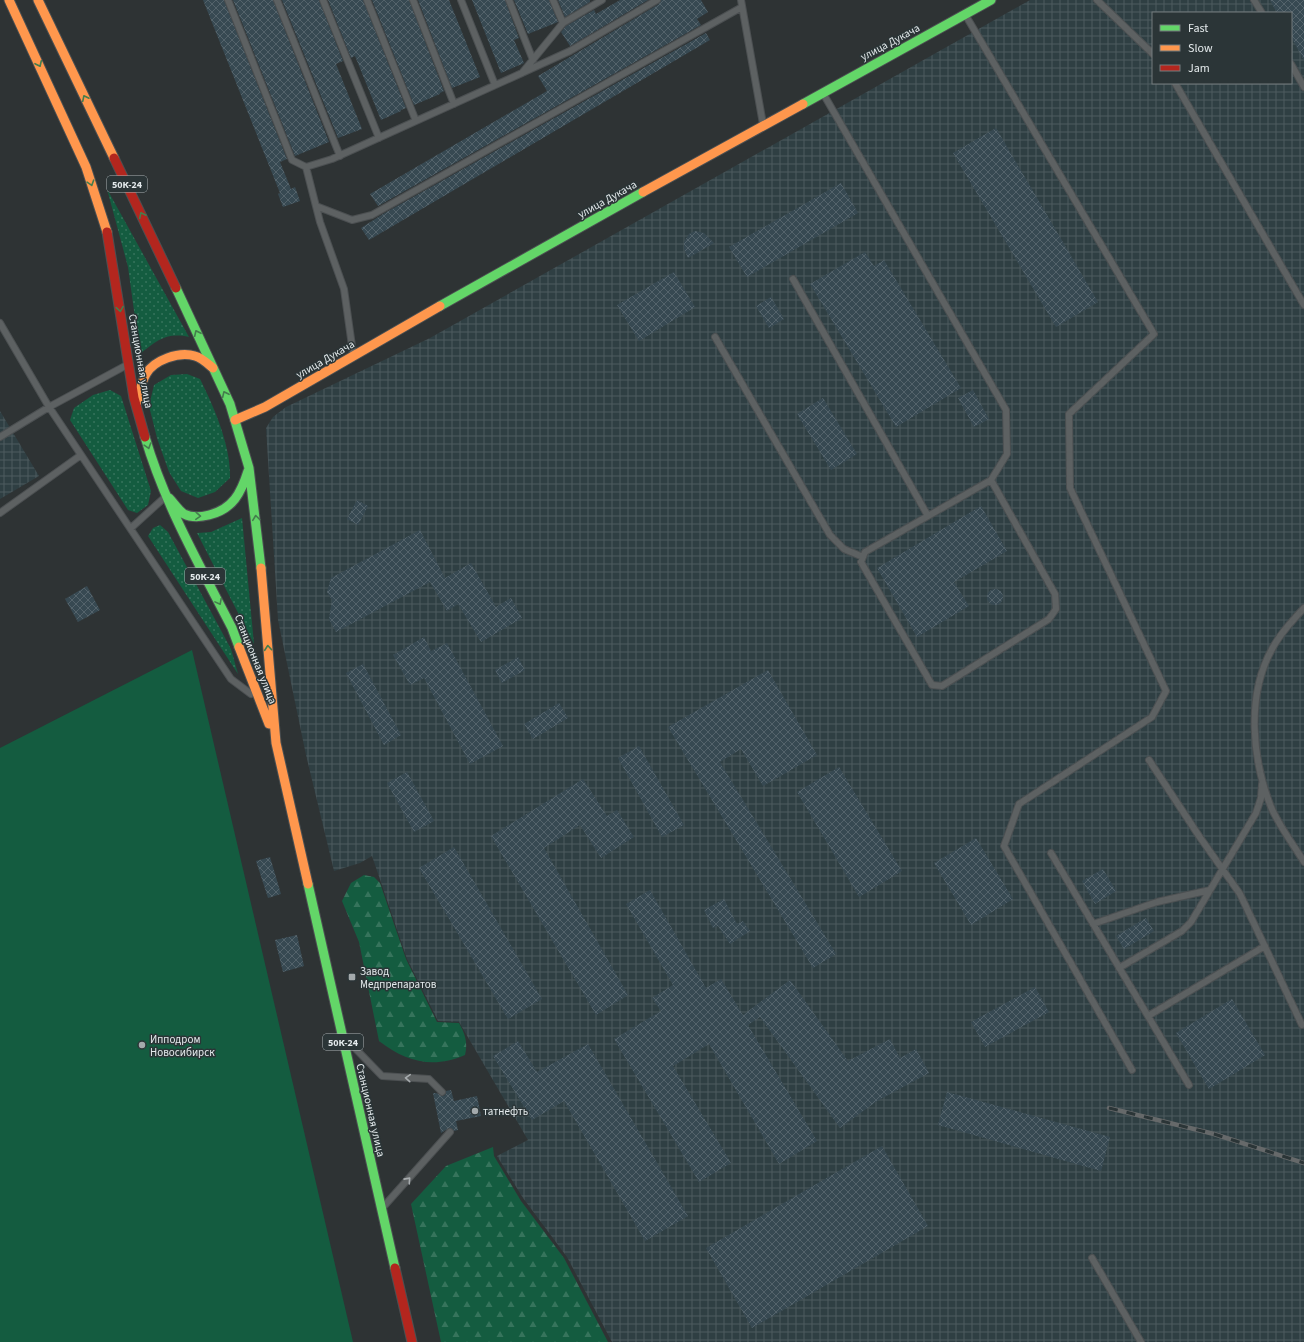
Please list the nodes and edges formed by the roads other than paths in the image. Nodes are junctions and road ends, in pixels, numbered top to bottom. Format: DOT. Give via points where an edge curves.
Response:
graph roads {
  1 [pos="38,0"];
  2 [pos="228,0"];
  3 [pos="277,0"];
  4 [pos="323,0"];
  5 [pos="368,0"];
  6 [pos="413,0"];
  7 [pos="461,0"];
  8 [pos="509,0"];
  9 [pos="553,0"];
  10 [pos="602,0"];
  11 [pos="657,0"];
  12 [pos="991,0"];
  13 [pos="1097,0"];
  14 [pos="1254,0"];
  15 [pos="0,2"];
  16 [pos="10,3"];
  17 [pos="741,3"];
  18 [pos="1261,12"];
  19 [pos="965,14"];
  20 [pos="563,23"];
  21 [pos="1152,53"];
  22 [pos="533,60"];
  23 [pos="1292,66"];
  24 [pos="522,73"];
  25 [pos="1176,84"];
  26 [pos="495,86"];
  27 [pos="1304,87"];
  28 [pos="822,92"];
  29 [pos="454,104"];
  30 [pos="416,121"];
  31 [pos="764,126"];
  32 [pos="379,138"];
  33 [pos="340,156"];
  34 [pos="306,168"];
  35 [pos="316,206"];
  36 [pos="793,279"];
  37 [pos="1304,305"];
  38 [pos="0,323"];
  39 [pos="715,337"];
  40 [pos="354,357"];
  41 [pos="128,364"];
  42 [pos="213,368"];
  43 [pos="49,407"];
  44 [pos="137,408"];
  45 [pos="235,420"];
  46 [pos="0,437"];
  47 [pos="81,455"];
  48 [pos="249,468"];
  49 [pos="991,480"];
  50 [pos="166,496"];
  51 [pos="0,512"];
  52 [pos="928,516"];
  53 [pos="131,528"];
  54 [pos="863,557"];
  55 [pos="1304,608"];
  56 [pos="258,700"];
  57 [pos="276,742"];
  58 [pos="1149,760"];
  59 [pos="1262,780"];
  60 [pos="1051,853"];
  61 [pos="1304,862"];
  62 [pos="1223,867"];
  63 [pos="1210,890"];
  64 [pos="1093,924"];
  65 [pos="1265,946"];
  66 [pos="1119,968"];
  67 [pos="1148,1016"];
  68 [pos="1302,1025"];
  69 [pos="342,1035"];
  70 [pos="1132,1070"];
  71 [pos="1189,1085"];
  72 [pos="442,1092"];
  73 [pos="450,1132"];
  74 [pos="382,1209"];
  75 [pos="1092,1258"];
  76 [pos="412,1342"];
  77 [pos="1141,1342"];
  42 -- 1 [label="main road, Станционная улица / 50К-24, one-way"];
  2 -- 34 [label="lane" via="292,160"];
  3 -- 33 [label="lane"];
  4 -- 32 [label="lane"];
  5 -- 30 [label="lane"];
  6 -- 29 [label="lane"];
  7 -- 26 [label="lane"];
  8 -- 22 [label="lane"];
  9 -- 20 [label="lane"];
  10 -- 20 [label="lane"];
  11 -- 24 [label="lane" via="570,51"];
  12 -- 19 [label="main road, улица Дукача"];
  13 -- 21 [label="lane"];
  14 -- 18 [label="lane"];
  15 -- 16 [label="lane"];
  16 -- 41 [label="main road, Станционная улица / 50К-24, one-way" via="89,174 109,238"];
  17 -- 31 [label="lane"];
  17 -- 35 [label="lane" via="372,215 352,220"];
  19 -- 28 [label="main road, улица Дукача"];
  19 -- 70 [label="lane" via="1154,334 1069,414 1070,488 1166,691 1152,718 1018,804 1004,846"];
  20 -- 22 [label="lane"];
  22 -- 24 [label="lane"];
  23 -- 27 [label="lane"];
  24 -- 26 [label="lane"];
  25 -- 37 [label="lane"];
  26 -- 29 [label="lane"];
  28 -- 31 [label="main road, улица Дукача"];
  28 -- 49 [label="lane" via="1006,410 1007,454"];
  29 -- 30 [label="lane"];
  30 -- 32 [label="lane"];
  31 -- 40 [label="main road, улица Дукача" via="494,275"];
  32 -- 33 [label="lane"];
  33 -- 34 [label="lane"];
  34 -- 35 [label="lane"];
  35 -- 40 [label="lane" via="344,289"];
  36 -- 52 [label="lane"];
  38 -- 43 [label="lane"];
  39 -- 54 [label="lane" via="830,535 844,549"];
  40 -- 45 [label="main road, улица Дукача" via="265,407"];
  41 -- 43 [label="lane"];
  41 -- 44 [label="main road, Станционная улица / 50К-24"];
  42 -- 44 [label="main road" via="196,356 179,355 157,362 146,372 140,385"];
  45 -- 42 [label="main road, Станционная улица / 50К-24, one-way"];
  43 -- 46 [label="lane"];
  43 -- 47 [label="lane"];
  44 -- 50 [label="main road, Станционная улица / 50К-24, one-way" via="155,470"];
  45 -- 48 [label="main road, Станционная улица / 50К-24"];
  47 -- 51 [label="lane"];
  47 -- 53 [label="lane"];
  50 -- 48 [label="main road, one-way" via="184,514 197,517 216,514 233,505 242,491"];
  57 -- 48 [label="main road, Станционная улица / 50К-24, one-way" via="257,526"];
  49 -- 52 [label="lane"];
  49 -- 54 [label="lane" via="1055,594 1056,609 1049,619 942,686 932,685 861,562"];
  50 -- 53 [label="lane"];
  50 -- 56 [label="main road, Станционная улица / 50К-24, one-way" via="232,628"];
  52 -- 54 [label="lane" via="865,552"];
  53 -- 56 [label="lane" via="231,679"];
  55 -- 59 [label="lane" via="1283,631 1262,671 1255,707 1256,750"];
  56 -- 57 [label="main road, Станционная улица / 50К-24"];
  57 -- 69 [label="main road, Станционная улица / 50К-24"];
  58 -- 62 [label="lane" via="1199,836"];
  59 -- 61 [label="lane" via="1272,808"];
  59 -- 62 [label="lane" via="1261,798 1256,814"];
  60 -- 64 [label="lane"];
  62 -- 63 [label="lane"];
  62 -- 65 [label="lane" via="1240,894"];
  63 -- 64 [label="lane" via="1157,902"];
  63 -- 66 [label="lane" via="1187,926"];
  64 -- 66 [label="lane"];
  65 -- 67 [label="lane"];
  65 -- 68 [label="lane"];
  66 -- 67 [label="lane"];
  67 -- 71 [label="lane"];
  72 -- 69 [label="lane, one-way" via="429,1079 382,1076"];
  69 -- 74 [label="main road, Станционная улица / 50К-24"];
  74 -- 73 [label="lane, one-way"];
  74 -- 76 [label="main road, Станционная улица / 50К-24"];
  75 -- 77 [label="lane"];
}
